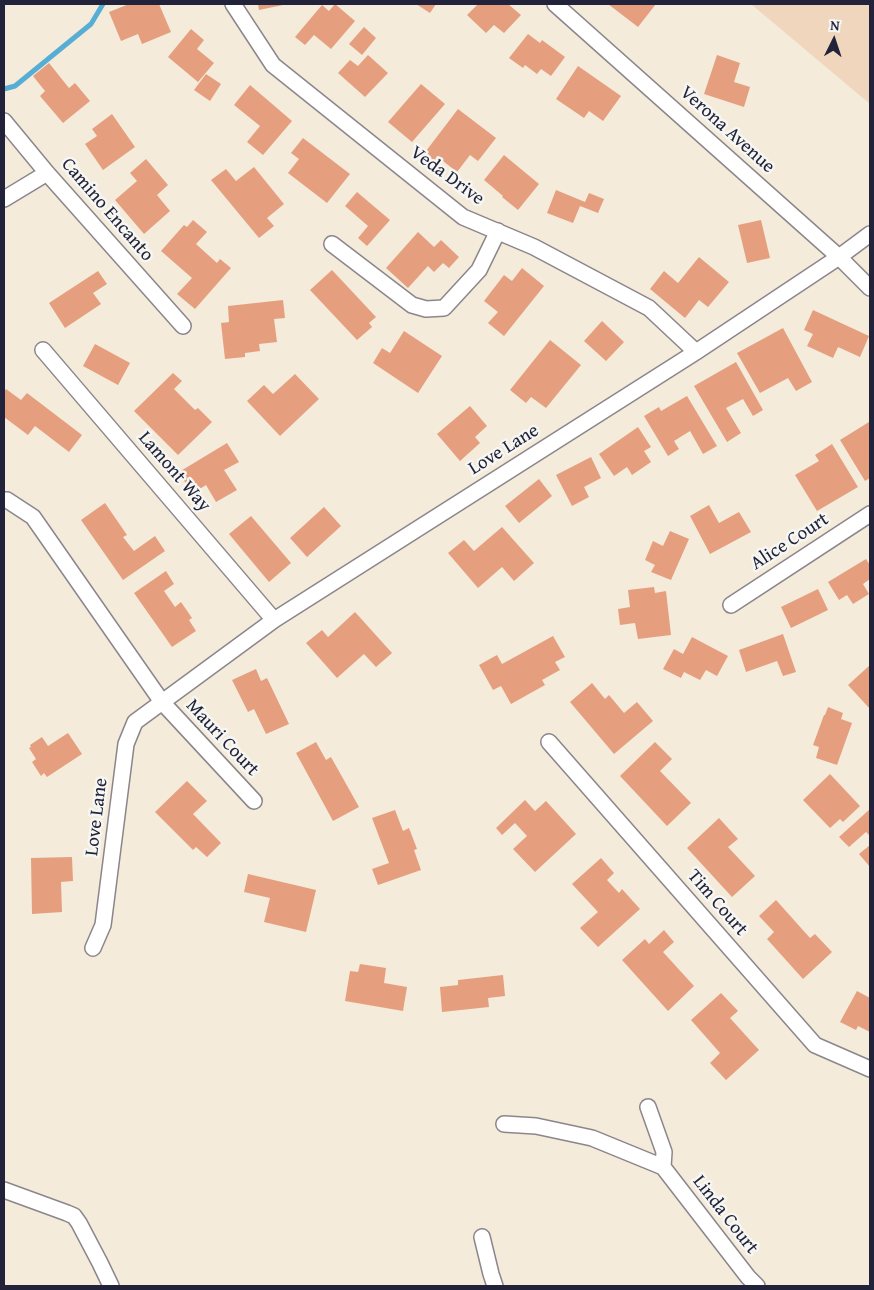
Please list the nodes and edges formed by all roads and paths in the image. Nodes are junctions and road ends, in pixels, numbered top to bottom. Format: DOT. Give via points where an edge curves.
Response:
graph roads {
  1 [pos="233,4"];
  2 [pos="555,4"];
  3 [pos="4,121"];
  4 [pos="47,172"];
  5 [pos="4,199"];
  6 [pos="498,231"];
  7 [pos="870,234"];
  8 [pos="332,244"];
  9 [pos="839,257"];
  10 [pos="870,288"];
  11 [pos="182,326"];
  12 [pos="44,350"];
  13 [pos="696,352"];
  14 [pos="4,500"];
  15 [pos="870,514"];
  16 [pos="731,604"];
  17 [pos="274,620"];
  18 [pos="162,702"];
  19 [pos="550,742"];
  20 [pos="254,801"];
  21 [pos="93,948"];
  22 [pos="870,1069"];
  23 [pos="648,1107"];
  24 [pos="504,1124"];
  25 [pos="663,1167"];
  26 [pos="4,1190"];
  27 [pos="482,1237"];
  28 [pos="111,1286"];
  29 [pos="495,1286"];
  30 [pos="757,1286"];
  1 -- 6 [label="street, Veda Drive" via="272,65 463,217"];
  2 -- 9 [label="street, Verona Avenue"];
  3 -- 4 [label="street, Camino Encanto"];
  4 -- 5 [label="street"];
  4 -- 11 [label="street, Camino Encanto"];
  6 -- 8 [label="street" via="479,270 444,308 426,309 412,305"];
  6 -- 13 [label="street, Veda Drive" via="649,308"];
  7 -- 9 [label="street, Love Lane"];
  9 -- 10 [label="street, Verona Avenue"];
  9 -- 13 [label="street, Love Lane"];
  12 -- 17 [label="street, Lamont Way"];
  13 -- 17 [label="street, Love Lane"];
  14 -- 18 [label="street" via="33,516"];
  15 -- 16 [label="street, Alice Court"];
  17 -- 18 [label="street, Love Lane"];
  18 -- 20 [label="street, Mauri Court"];
  18 -- 21 [label="street, Love Lane" via="136,722 126,744 103,924"];
  19 -- 22 [label="street, Tim Court" via="815,1045"];
  23 -- 25 [label="street" via="664,1152"];
  24 -- 25 [label="street" via="536,1126 592,1138"];
  25 -- 30 [label="street, Linda Court"];
  26 -- 28 [label="street" via="74,1216"];
  27 -- 29 [label="street"];
}
